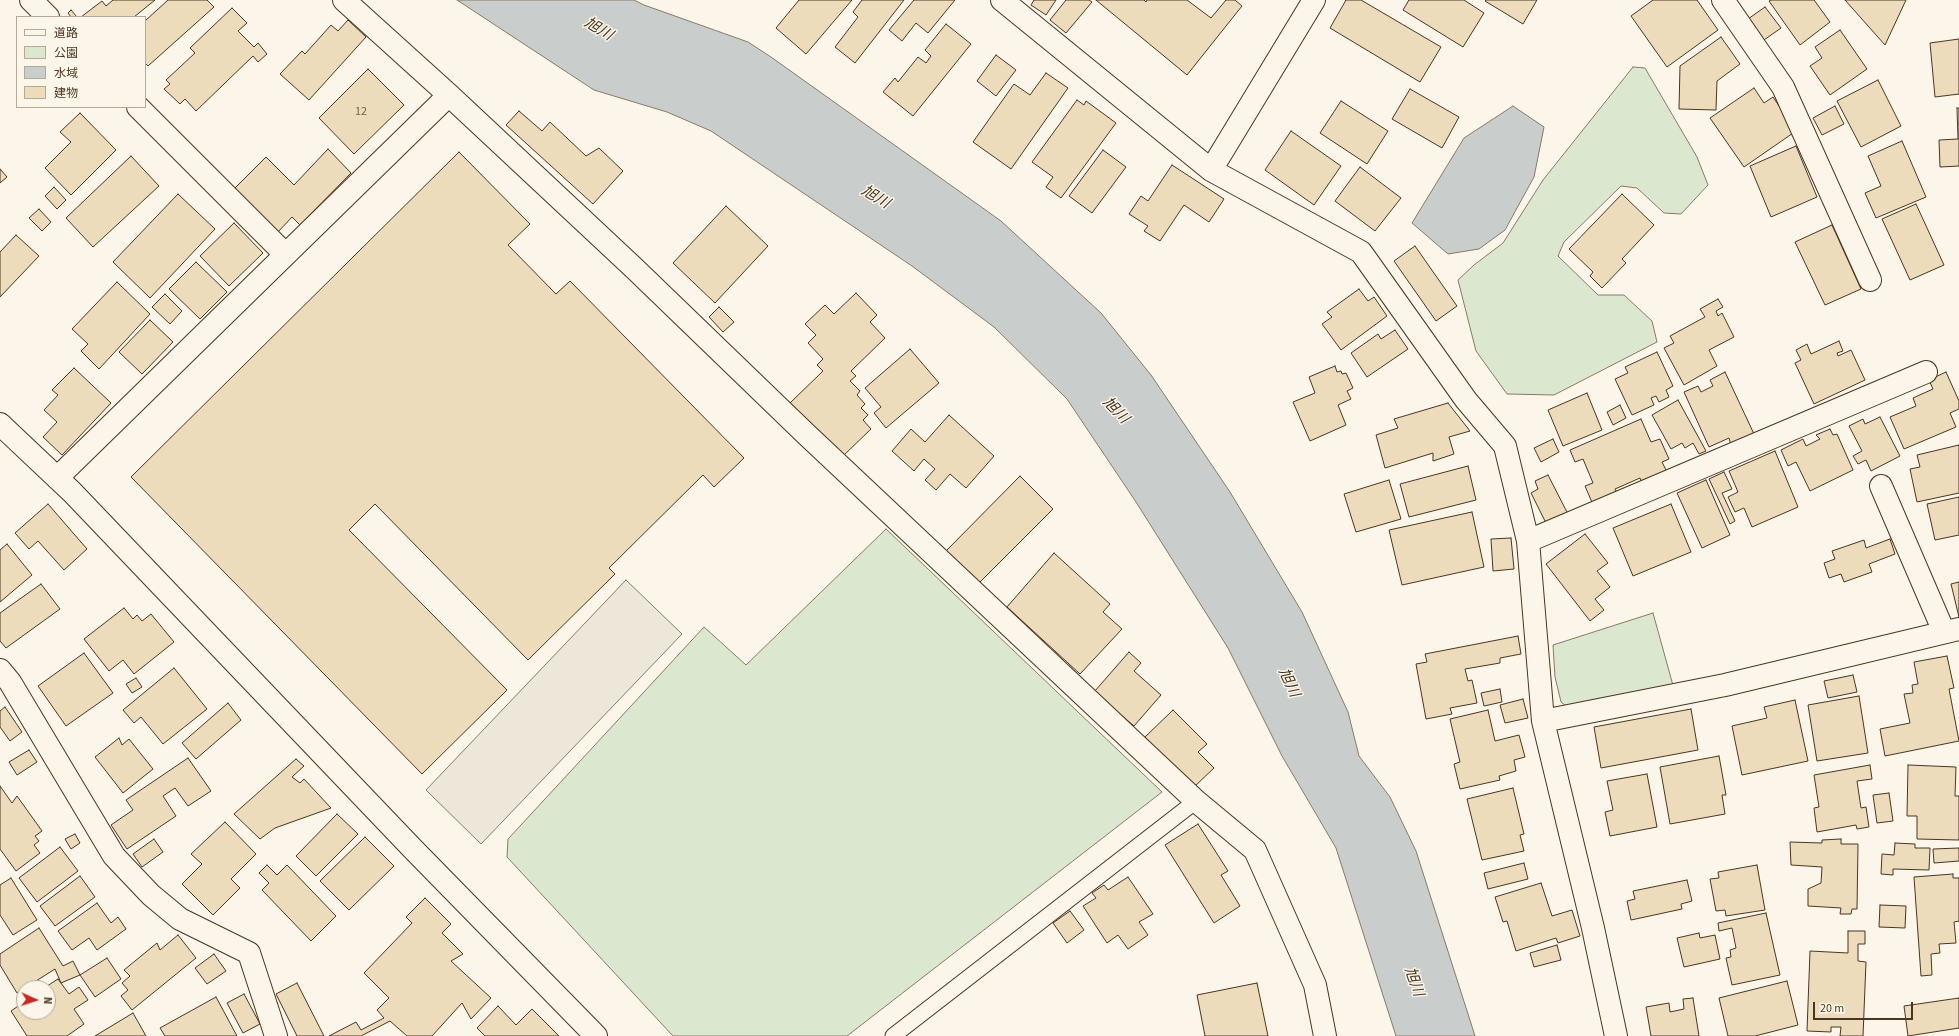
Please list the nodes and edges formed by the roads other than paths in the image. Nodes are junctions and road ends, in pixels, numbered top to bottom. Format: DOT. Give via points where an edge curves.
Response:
graph roads {
  1 [pos="31,0"];
  2 [pos="344,0"];
  3 [pos="1002,0"];
  4 [pos="1314,0"];
  5 [pos="1723,0"];
  6 [pos="47,16"];
  7 [pos="449,95"];
  8 [pos="139,108"];
  9 [pos="1211,170"];
  10 [pos="286,254"];
  11 [pos="1870,280"];
  12 [pos="1926,372"];
  13 [pos="0,424"];
  14 [pos="57,478"];
  15 [pos="1882,486"];
  16 [pos="1528,542"];
  17 [pos="1951,630"];
  18 [pos="0,670"];
  19 [pos="1543,721"];
  20 [pos="1196,801"];
  21 [pos="276,1036"];
  22 [pos="596,1036"];
  23 [pos="893,1036"];
  24 [pos="1325,1036"];
  25 [pos="1616,1036"];
  1 -- 6 [label="street"];
  2 -- 7 [label="street"];
  3 -- 9 [label="street"];
  4 -- 9 [label="street"];
  5 -- 11 [label="street" via="1783,87"];
  7 -- 10 [label="street"];
  7 -- 20 [label="street"];
  8 -- 10 [label="street"];
  9 -- 16 [label="street" via="1361,252 1466,400 1505,446"];
  10 -- 14 [label="street"];
  12 -- 16 [label="street"];
  13 -- 14 [label="street"];
  14 -- 22 [label="street"];
  15 -- 17 [label="street"];
  16 -- 19 [label="street"];
  17 -- 19 [label="street" via="1725,685"];
  18 -- 21 [label="street" via="10,682 114,856 151,895 180,919 249,954"];
  19 -- 25 [label="street"];
  20 -- 23 [label="lane"];
  20 -- 24 [label="street" via="1255,850 1315,985"];
}
